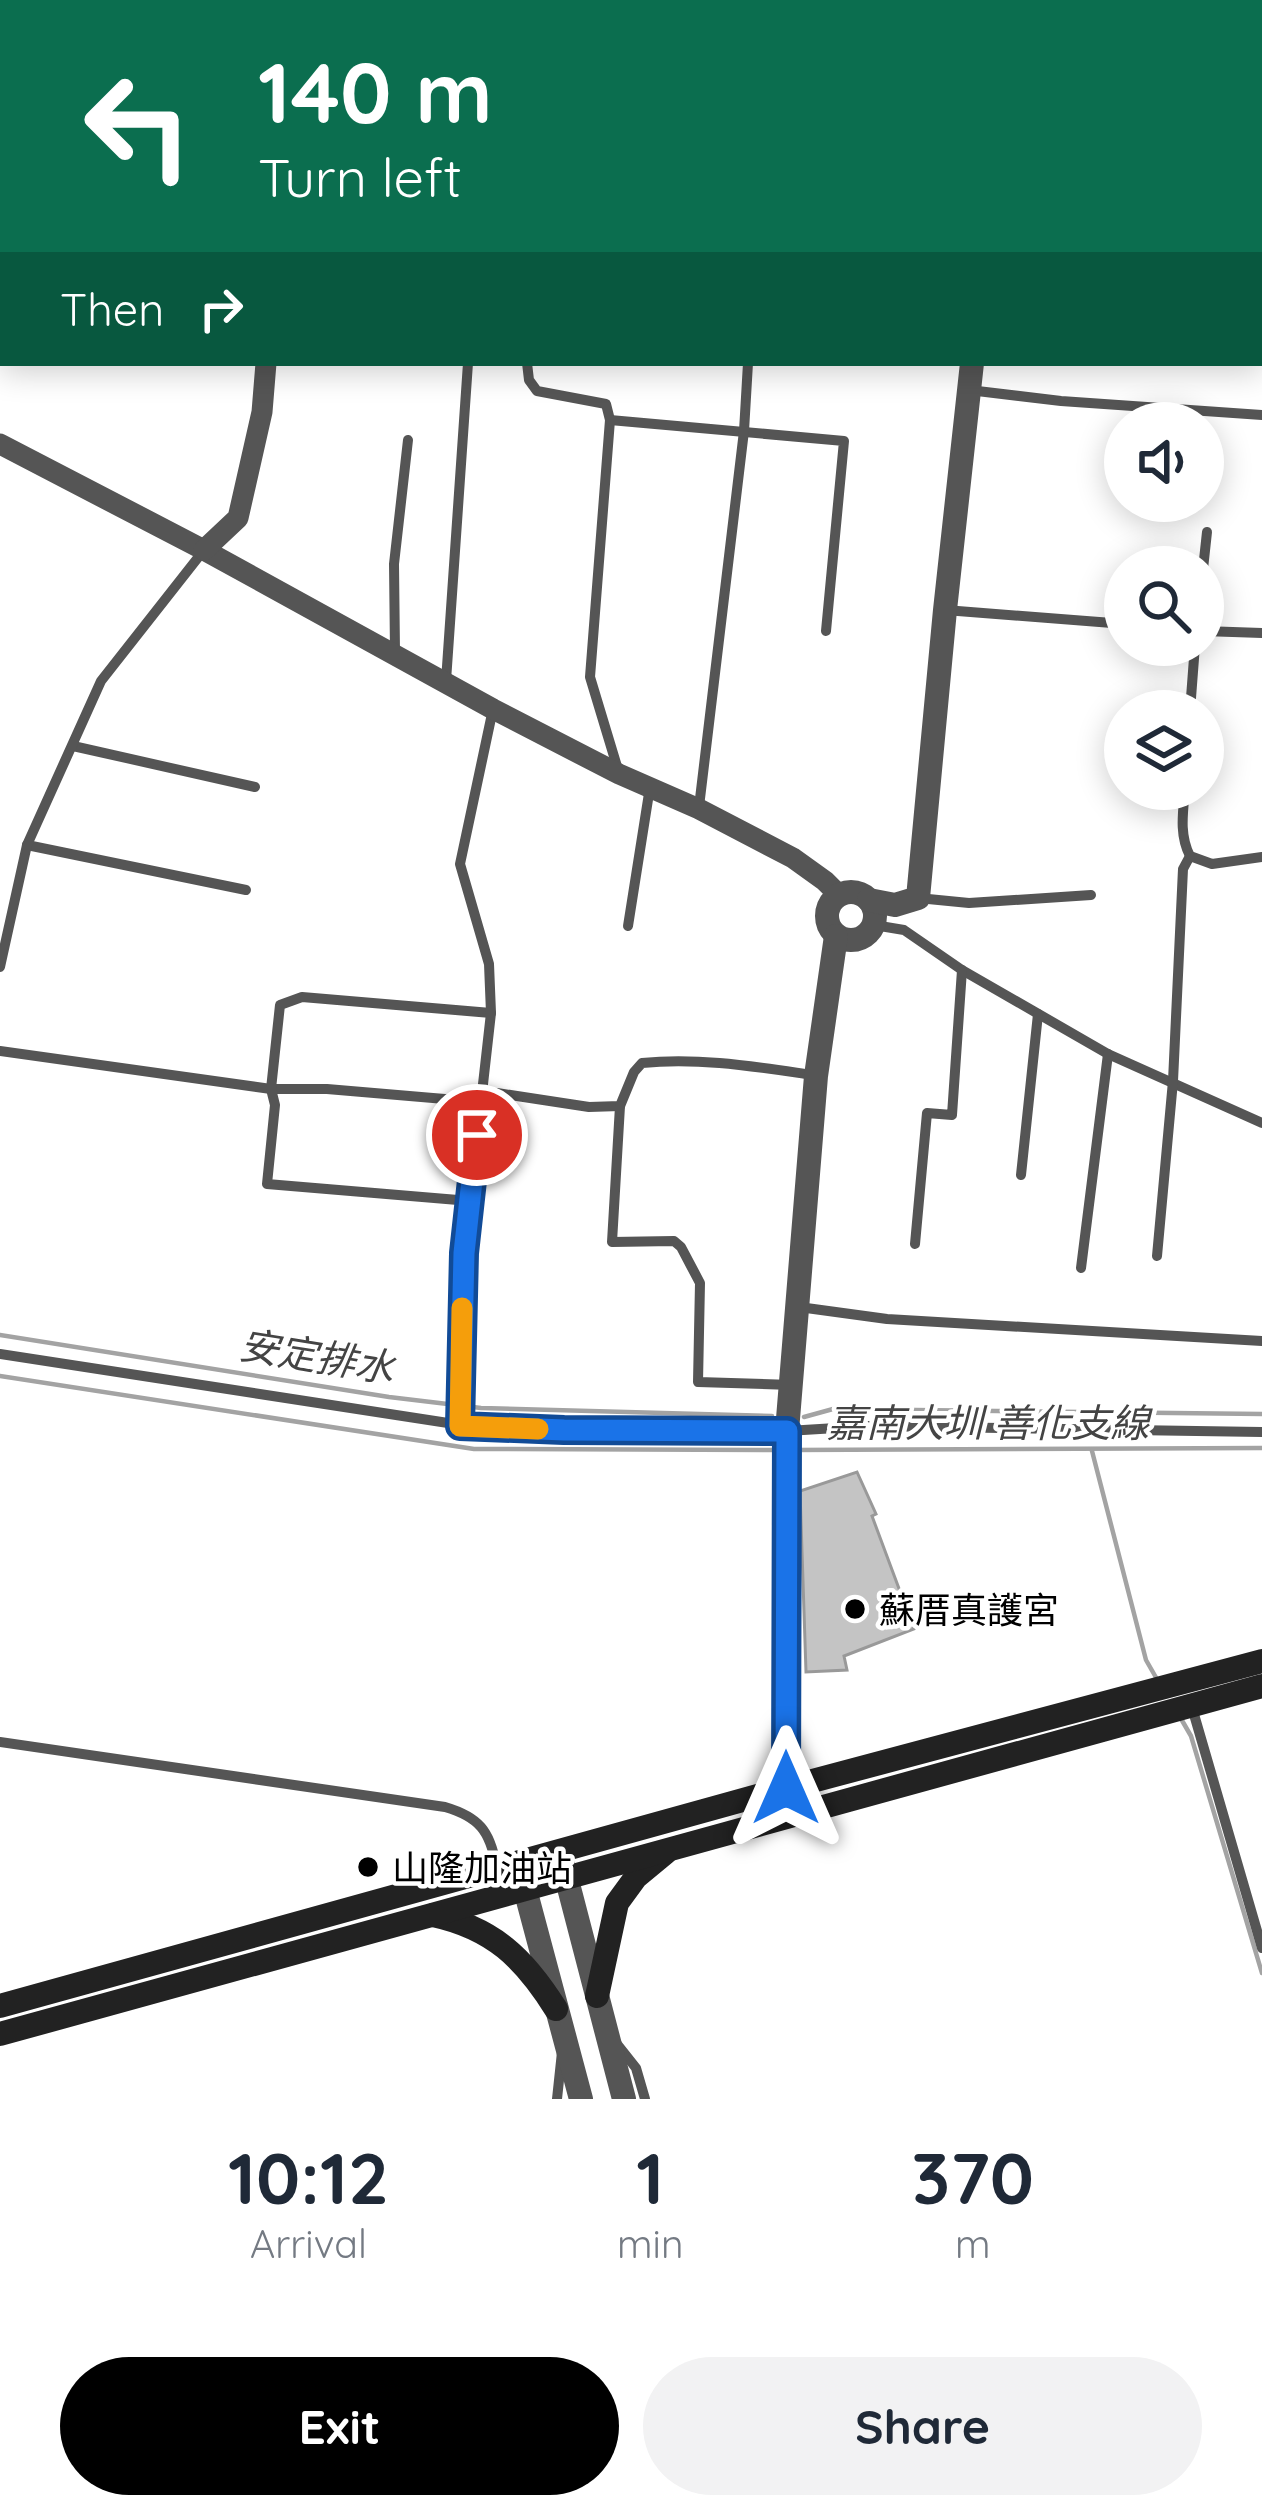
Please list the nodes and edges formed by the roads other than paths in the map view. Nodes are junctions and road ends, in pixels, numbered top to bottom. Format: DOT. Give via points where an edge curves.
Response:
graph roads {
  1 [pos="266,366"];
  2 [pos="468,366"];
  3 [pos="527,366"];
  4 [pos="748,366"];
  5 [pos="972,366"];
  6 [pos="969,390"];
  7 [pos="1262,415"];
  8 [pos="610,420"];
  9 [pos="744,431"];
  10 [pos="408,440"];
  11 [pos="0,444"];
  12 [pos="1207,532"];
  13 [pos="1205,546"];
  14 [pos="205,550"];
  15 [pos="945,610"];
  16 [pos="1104,622"];
  17 [pos="826,631"];
  18 [pos="1224,632"];
  19 [pos="1262,634"];
  20 [pos="395,654"];
  21 [pos="446,681"];
  22 [pos="494,709"];
  23 [pos="73,746"];
  24 [pos="619,774"];
  25 [pos="255,787"];
  26 [pos="650,787"];
  27 [pos="699,809"];
  28 [pos="1183,810"];
  29 [pos="27,845"];
  30 [pos="1190,856"];
  31 [pos="1262,857"];
  32 [pos="246,890"];
  33 [pos="839,895"];
  34 [pos="1091,896"];
  35 [pos="918,898"];
  36 [pos="872,913"];
  37 [pos="628,926"];
  38 [pos="836,935"];
  39 [pos="0,968"];
  40 [pos="962,970"];
  41 [pos="491,1012"];
  42 [pos="1038,1015"];
  43 [pos="0,1052"];
  44 [pos="1108,1054"];
  45 [pos="816,1076"];
  46 [pos="1173,1081"];
  47 [pos="271,1089"];
  48 [pos="480,1102"];
  49 [pos="620,1106"];
  50 [pos="1262,1123"];
  51 [pos="1021,1175"];
  52 [pos="470,1201"];
  53 [pos="915,1244"];
  54 [pos="1156,1256"];
  55 [pos="1081,1268"];
  56 [pos="799,1307"];
  57 [pos="1262,1341"];
  58 [pos="0,1354"];
  59 [pos="792,1384"];
  60 [pos="460,1426"];
  61 [pos="1262,1432"];
  62 [pos="787,1444"];
  63 [pos="1262,1661"];
  64 [pos="1262,1686"];
  65 [pos="1188,1694"];
  66 [pos="0,1742"];
  67 [pos="786,1788"];
  68 [pos="788,1816"];
  69 [pos="674,1846"];
  70 [pos="563,1864"];
  71 [pos="513,1873"];
  72 [pos="431,1914"];
  73 [pos="1262,1948"];
  74 [pos="597,1996"];
  75 [pos="0,2006"];
  76 [pos="556,2009"];
  77 [pos="606,2030"];
  78 [pos="0,2034"];
  79 [pos="564,2037"];
  80 [pos="557,2099"];
  81 [pos="581,2099"];
  82 [pos="624,2099"];
  83 [pos="645,2099"];
  1 -- 14 [label="street" via="238,518"];
  2 -- 21 [label="lane"];
  3 -- 8 [label="lane" via="537,391 606,404"];
  4 -- 9 [label="lane"];
  5 -- 6 [label="street"];
  6 -- 7 [label="lane"];
  6 -- 15 [label="street"];
  8 -- 9 [label="lane"];
  8 -- 24 [label="lane" via="590,676"];
  9 -- 17 [label="lane" via="844,441"];
  9 -- 27 [label="lane"];
  10 -- 20 [label="lane" via="394,564"];
  11 -- 14 [label="street"];
  12 -- 13 [label="lane"];
  14 -- 20 [label="street"];
  14 -- 23 [label="lane" via="101,680"];
  15 -- 16 [label="lane"];
  15 -- 35 [label="street"];
  18 -- 19 [label="lane"];
  20 -- 21 [label="street"];
  21 -- 22 [label="street"];
  22 -- 24 [label="street"];
  22 -- 41 [label="lane" via="460,864 489,964"];
  23 -- 25 [label="lane"];
  23 -- 29 [label="lane"];
  24 -- 26 [label="street"];
  26 -- 27 [label="street"];
  26 -- 37 [label="lane"];
  27 -- 33 [label="street" via="793,857"];
  28 -- 30 [label="lane"];
  29 -- 32 [label="lane"];
  29 -- 39 [label="lane"];
  30 -- 31 [label="lane" via="1212,864"];
  30 -- 46 [label="lane" via="1183,869"];
  33 -- 36 [label="street" via="855,892"];
  33 -- 38 [label="street" via="827,915"];
  34 -- 35 [label="lane"];
  35 -- 36 [label="street"];
  36 -- 38 [label="street" via="870,932 858,940"];
  36 -- 40 [label="lane"];
  38 -- 45 [label="street"];
  40 -- 42 [label="lane"];
  40 -- 53 [label="lane" via="952,1114 927,1113"];
  41 -- 47 [label="lane" via="302,997 280,1005"];
  41 -- 48 [label="lane"];
  42 -- 44 [label="lane"];
  42 -- 51 [label="lane"];
  43 -- 47 [label="lane"];
  44 -- 46 [label="lane"];
  44 -- 55 [label="lane"];
  45 -- 49 [label="lane" via="642,1063"];
  45 -- 56 [label="street"];
  46 -- 50 [label="lane"];
  46 -- 54 [label="lane"];
  47 -- 48 [label="lane"];
  47 -- 52 [label="lane" via="267,1184"];
  48 -- 49 [label="lane" via="496,1093"];
  48 -- 52 [label="lane"];
  49 -- 59 [label="lane" via="612,1242 681,1247 700,1283 698,1382"];
  52 -- 60 [label="lane"];
  56 -- 57 [label="lane"];
  56 -- 59 [label="street"];
  58 -- 60 [label="lane"];
  59 -- 62 [label="street"];
  60 -- 62 [label="lane"];
  61 -- 62 [label="lane" via="869,1426"];
  62 -- 67 [label="street"];
  63 -- 65 [label="main road"];
  64 -- 65 [label="main road"];
  65 -- 67 [label="main road"];
  65 -- 68 [label="main road"];
  65 -- 73 [label="lane"];
  66 -- 71 [label="lane" via="446,1807 491,1838"];
  67 -- 68 [label="street"];
  67 -- 70 [label="main road"];
  68 -- 69 [label="main road"];
  69 -- 70 [label="main road"];
  69 -- 74 [label="main road" via="617,1903"];
  70 -- 71 [label="main road"];
  70 -- 74 [label="street"];
  71 -- 72 [label="main road"];
  71 -- 75 [label="main road"];
  71 -- 76 [label="street"];
  72 -- 76 [label="main road" via="500,1942"];
  72 -- 78 [label="main road"];
  74 -- 77 [label="street"];
  76 -- 79 [label="street"];
  77 -- 82 [label="street"];
  77 -- 83 [label="lane" via="636,2068"];
  79 -- 80 [label="lane"];
  79 -- 81 [label="street"];
}
